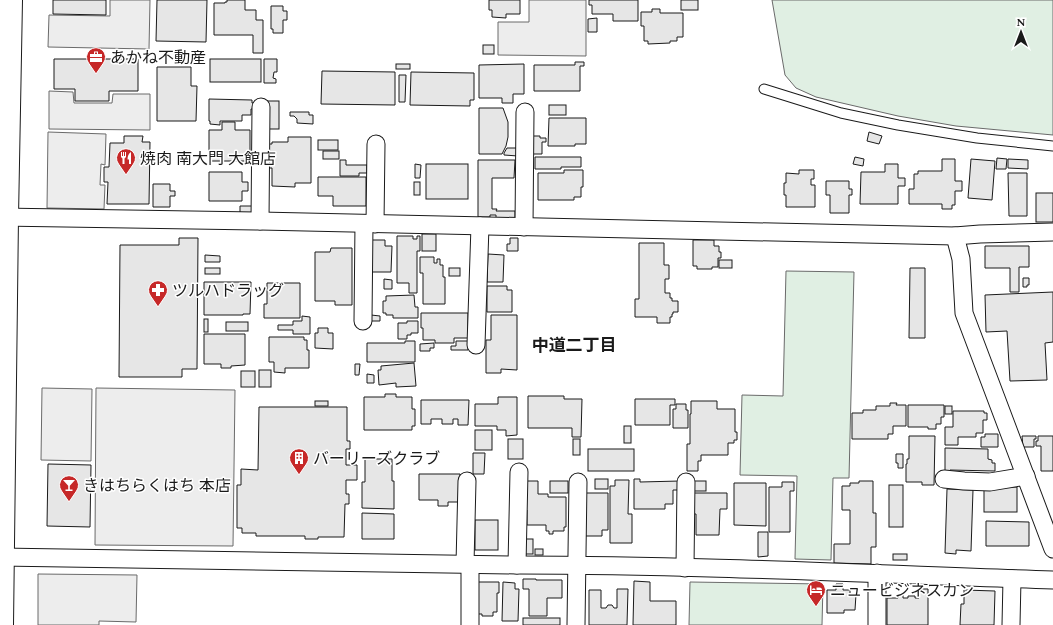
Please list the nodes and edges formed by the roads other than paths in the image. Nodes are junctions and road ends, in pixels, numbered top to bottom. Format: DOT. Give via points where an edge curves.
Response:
graph roads {
  1 [pos="11,0"];
  2 [pos="764,89"];
  3 [pos="262,107"];
  4 [pos="525,112"];
  5 [pos="376,144"];
  6 [pos="1053,146"];
  7 [pos="3,217"];
  8 [pos="260,221"];
  9 [pos="370,224"];
  10 [pos="480,226"];
  11 [pos="524,227"];
  12 [pos="1053,232"];
  13 [pos="955,236"];
  14 [pos="363,321"];
  15 [pos="476,345"];
  16 [pos="519,472"];
  17 [pos="1026,476"];
  18 [pos="944,479"];
  19 [pos="467,481"];
  20 [pos="578,482"];
  21 [pos="686,482"];
  22 [pos="1053,549"];
  23 [pos="1,557"];
  24 [pos="467,564"];
  25 [pos="517,565"];
  26 [pos="577,565"];
  27 [pos="685,568"];
  28 [pos="877,573"];
  29 [pos="1012,579"];
  30 [pos="1053,580"];
  31 [pos="2,625"];
  32 [pos="470,625"];
  33 [pos="576,625"];
  34 [pos="876,625"];
  35 [pos="1011,625"];
  1 -- 7 [label="street"];
  2 -- 6 [label="lane" via="841,113 898,125 977,138"];
  3 -- 8 [label="street"];
  4 -- 11 [label="street"];
  5 -- 9 [label="street"];
  7 -- 8 [label="street"];
  7 -- 23 [label="street"];
  8 -- 9 [label="street"];
  9 -- 10 [label="street"];
  9 -- 14 [label="street"];
  10 -- 11 [label="street"];
  10 -- 15 [label="street"];
  11 -- 13 [label="street"];
  12 -- 13 [label="street"];
  13 -- 17 [label="street" via="961,259 964,313"];
  16 -- 25 [label="street"];
  17 -- 18 [label="street" via="990,482"];
  17 -- 22 [label="street"];
  19 -- 24 [label="street"];
  20 -- 26 [label="street"];
  21 -- 27 [label="street"];
  23 -- 24 [label="street"];
  23 -- 31 [label="street"];
  24 -- 25 [label="street"];
  24 -- 32 [label="street"];
  25 -- 26 [label="street"];
  26 -- 27 [label="street"];
  26 -- 33 [label="street"];
  27 -- 28 [label="street"];
  28 -- 29 [label="street"];
  28 -- 34 [label="street"];
  29 -- 30 [label="street"];
  29 -- 35 [label="street"];
}
